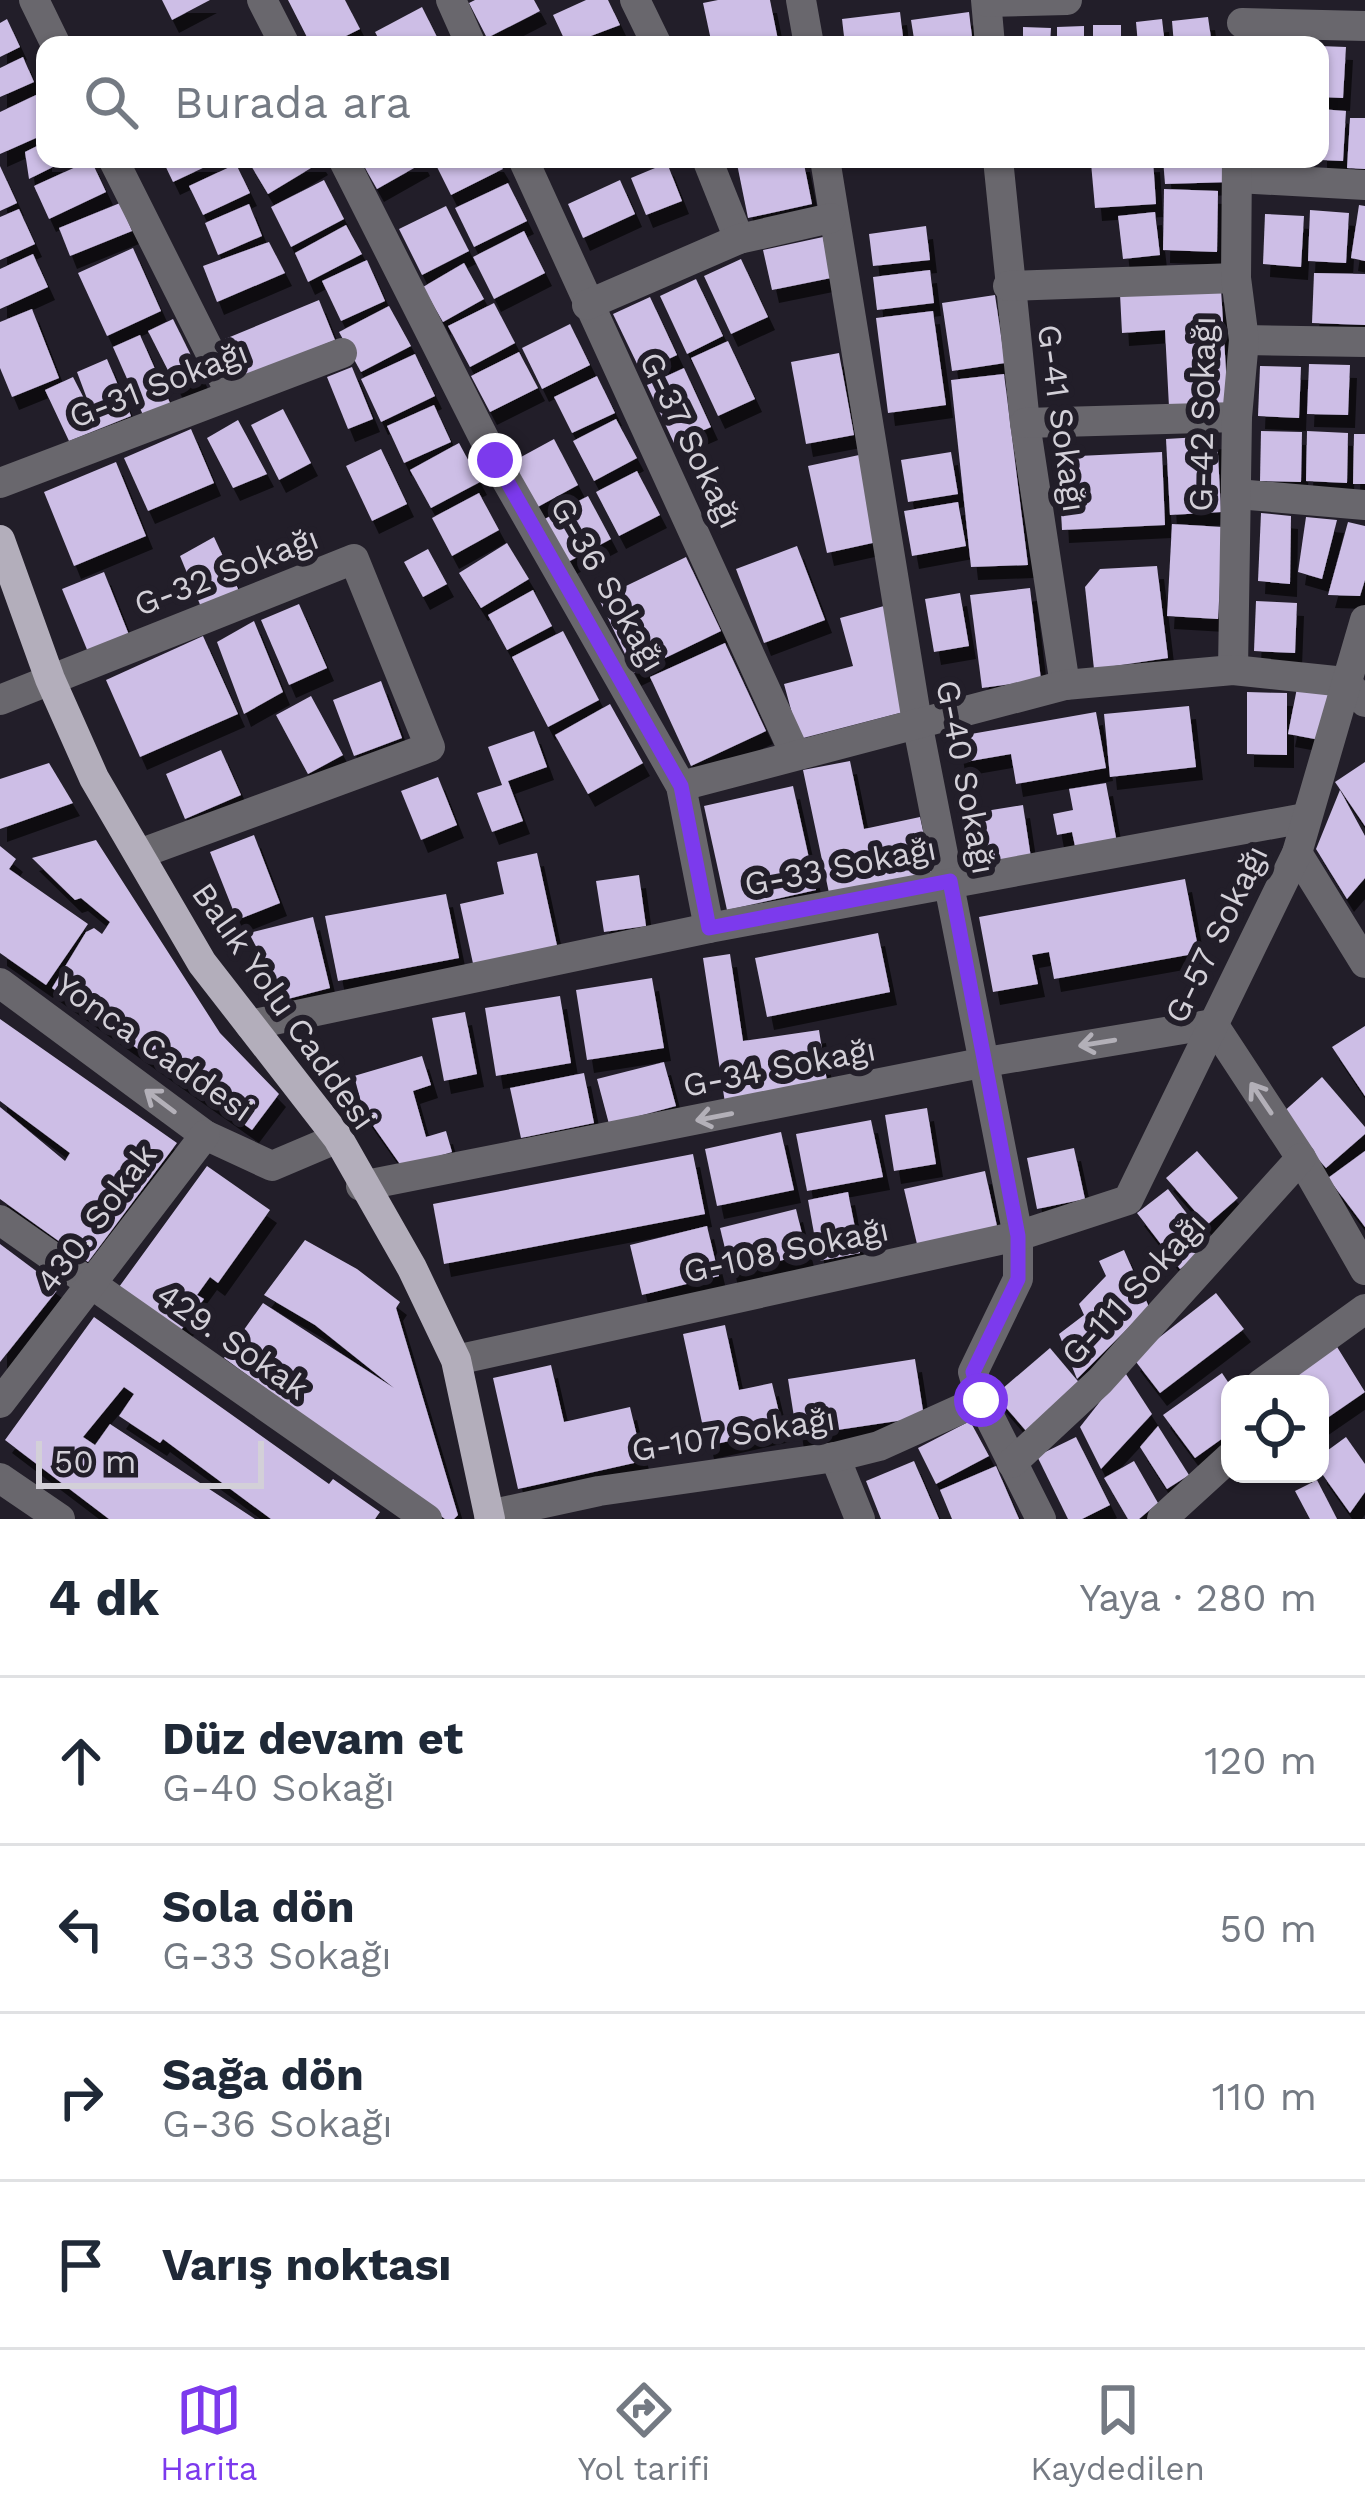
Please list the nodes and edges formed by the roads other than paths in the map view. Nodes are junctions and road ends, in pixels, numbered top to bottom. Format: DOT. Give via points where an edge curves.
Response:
graph roads {
  1 [pos="34,0"];
  2 [pos="262,0"];
  3 [pos="451,0"];
  4 [pos="635,0"];
  5 [pos="801,0"];
  6 [pos="1067,0"];
  7 [pos="987,1"];
  8 [pos="1240,23"];
  9 [pos="1365,26"];
  10 [pos="52,36"];
  11 [pos="280,36"];
  12 [pos="467,36"];
  13 [pos="653,36"];
  14 [pos="807,36"];
  15 [pos="989,36"];
  16 [pos="118,168"];
  17 [pos="348,168"];
  18 [pos="527,168"];
  19 [pos="711,168"];
  20 [pos="826,168"];
  21 [pos="999,168"];
  22 [pos="1237,168"];
  23 [pos="1365,184"];
  24 [pos="831,218"];
  25 [pos="740,239"];
  26 [pos="1236,278"];
  27 [pos="1008,286"];
  28 [pos="586,305"];
  29 [pos="1244,340"];
  30 [pos="1365,342"];
  31 [pos="342,353"];
  32 [pos="231,394"];
  33 [pos="1237,417"];
  34 [pos="1025,422"];
  35 [pos="0,483"];
  36 [pos="1237,494"];
  37 [pos="1365,505"];
  38 [pos="0,540"];
  39 [pos="1365,620"];
  40 [pos="1233,670"];
  41 [pos="50,679"];
  42 [pos="1065,686"];
  43 [pos="1355,692"];
  44 [pos="0,700"];
  45 [pos="917,722"];
  46 [pos="794,752"];
  47 [pos="681,786"];
  48 [pos="1305,818"];
  49 [pos="1297,853"];
  50 [pos="139,854"];
  51 [pos="950,881"];
  52 [pos="709,928"];
  53 [pos="1365,963"];
  54 [pos="0,983"];
  55 [pos="1213,1024"];
  56 [pos="250,1025"];
  57 [pos="986,1062"];
  58 [pos="205,1135"];
  59 [pos="338,1138"];
  60 [pos="1301,1158"];
  61 [pos="361,1186"];
  62 [pos="1128,1200"];
  63 [pos="0,1220"];
  64 [pos="1018,1236"];
  65 [pos="1365,1270"];
  66 [pos="90,1286"];
  67 [pos="1365,1309"];
  68 [pos="456,1360"];
  69 [pos="1273,1375"];
  70 [pos="981,1400"];
  71 [pos="0,1402"];
  72 [pos="835,1457"];
  73 [pos="1012,1463"];
  74 [pos="1221,1465"];
  75 [pos="0,1478"];
  76 [pos="602,1505"];
  77 [pos="489,1517"];
  78 [pos="59,1519"];
  79 [pos="427,1519"];
  80 [pos="860,1519"];
  81 [pos="1041,1519"];
  82 [pos="1162,1519"];
  1 -- 10 [label="street"];
  2 -- 11 [label="street"];
  3 -- 12 [label="street"];
  4 -- 13 [label="street"];
  5 -- 14 [label="street"];
  6 -- 7 [label="street"];
  7 -- 15 [label="street"];
  8 -- 9 [label="street"];
  16 -- 32 [label="street"];
  17 -- 47 [label="street, G-36 Sokağı" via="495,460"];
  18 -- 28 [label="street, G-37 Sokağı"];
  19 -- 25 [label="street"];
  20 -- 24 [label="street, G-40 Sokağı"];
  21 -- 27 [label="street, G-41 Sokağı"];
  22 -- 23 [label="street"];
  22 -- 26 [label="street, G-42 Sokağı"];
  24 -- 25 [label="street"];
  24 -- 45 [label="street, G-40 Sokağı"];
  25 -- 28 [label="street"];
  26 -- 27 [label="street"];
  26 -- 29 [label="street, G-42 Sokağı"];
  27 -- 34 [label="street, G-41 Sokağı"];
  28 -- 46 [label="street, G-37 Sokağı"];
  29 -- 30 [label="street"];
  29 -- 33 [label="street, G-42 Sokağı"];
  31 -- 32 [label="street, G-31 Sokağı"];
  32 -- 35 [label="street, G-31 Sokağı"];
  33 -- 34 [label="street"];
  33 -- 36 [label="street, G-42 Sokağı"];
  34 -- 42 [label="street, G-41 Sokağı"];
  36 -- 37 [label="street"];
  36 -- 40 [label="street, G-42 Sokağı"];
  38 -- 41 [label="main road, Balık Yolu Caddesi"];
  39 -- 43 [label="street, G-57 Sokağı"];
  40 -- 42 [label="street"];
  40 -- 43 [label="street"];
  41 -- 44 [label="street"];
  41 -- 50 [label="main road, Balık Yolu Caddesi"];
  41 -- 50 [label="street, G-32 Sokağı" via="354,560 430,747"];
  42 -- 45 [label="street"];
  43 -- 48 [label="street, G-57 Sokağı"];
  45 -- 46 [label="street"];
  45 -- 51 [label="street, G-40 Sokağı"];
  46 -- 47 [label="street"];
  47 -- 52 [label="street, G-36 Sokağı"];
  48 -- 49 [label="street, G-57 Sokağı"];
  48 -- 51 [label="street, G-33 Sokağı"];
  49 -- 53 [label="street"];
  49 -- 55 [label="street, G-57 Sokağı"];
  50 -- 56 [label="main road, Balık Yolu Caddesi" via="202,963"];
  51 -- 52 [label="street, G-33 Sokağı"];
  51 -- 57 [label="street, G-40 Sokağı"];
  52 -- 56 [label="street, G-33 Sokağı"];
  58 -- 54 [label="street, Yonca Caddesi, one-way"];
  55 -- 57 [label="street, G-34 Sokağı, one-way"];
  60 -- 55 [label="street, one-way"];
  55 -- 62 [label="street, G-57 Sokağı"];
  56 -- 59 [label="main road, Balık Yolu Caddesi"];
  57 -- 61 [label="street, G-34 Sokağı, one-way"];
  57 -- 64 [label="street, G-40 Sokağı"];
  58 -- 59 [label="street, Yonca Caddesi" via="272,1166"];
  58 -- 66 [label="street, 430. Sokak"];
  59 -- 61 [label="main road, Balık Yolu Caddesi"];
  60 -- 65 [label="street"];
  60 -- 73 [label="street, G-111 Sokağı" via="1100,1381"];
  61 -- 68 [label="main road, Balık Yolu Caddesi"];
  62 -- 64 [label="street, G-108 Sokağı"];
  63 -- 66 [label="street, 429. Sokak"];
  64 -- 68 [label="street, G-108 Sokağı"];
  64 -- 70 [label="street, G-40 Sokağı" via="1018,1279 973,1372"];
  66 -- 71 [label="street, 430. Sokak"];
  66 -- 79 [label="street, 429. Sokak"];
  67 -- 69 [label="street"];
  68 -- 77 [label="main road, Balık Yolu Caddesi"];
  70 -- 72 [label="street, G-107 Sokağı"];
  70 -- 73 [label="street"];
  72 -- 76 [label="street, G-107 Sokağı"];
  72 -- 80 [label="street"];
  73 -- 81 [label="street"];
  74 -- 82 [label="street"];
  75 -- 78 [label="street"];
  76 -- 77 [label="street, G-107 Sokağı"];
}
